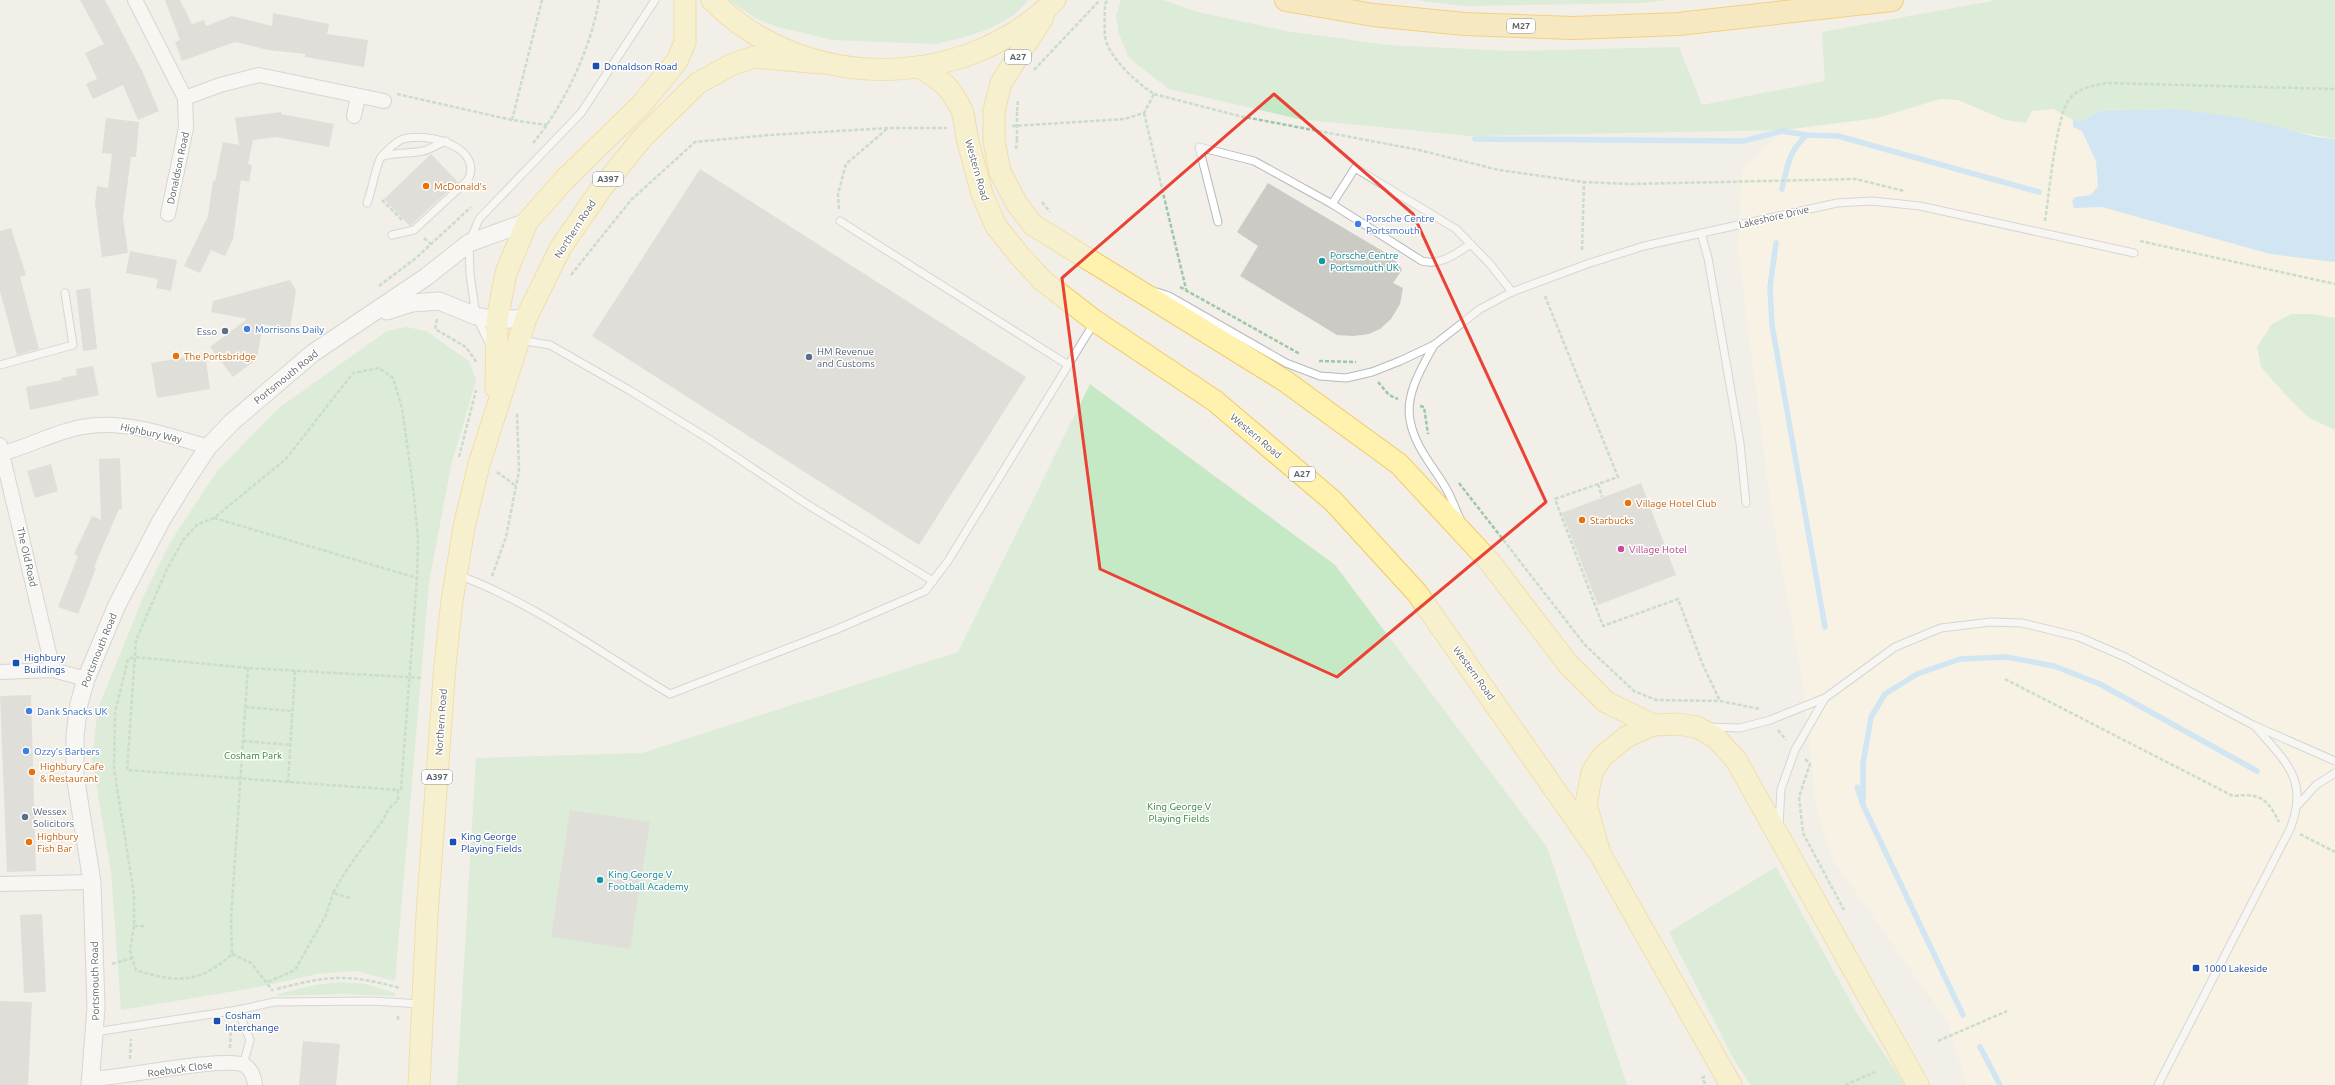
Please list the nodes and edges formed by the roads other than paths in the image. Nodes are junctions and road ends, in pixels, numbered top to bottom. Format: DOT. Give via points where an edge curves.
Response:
graph roads {
  1 [pos="135,0"];
  2 [pos="655,0"];
  3 [pos="685,0"];
  4 [pos="712,0"];
  5 [pos="1286,0"];
  6 [pos="1826,0"];
  7 [pos="1892,0"];
  8 [pos="1052,3"];
  9 [pos="1757,16"];
  10 [pos="822,63"];
  11 [pos="919,67"];
  12 [pos="358,96"];
  13 [pos="186,98"];
  14 [pos="384,101"];
  15 [pos="354,116"];
  16 [pos="446,141"];
  17 [pos="380,157"];
  18 [pos="366,203"];
  19 [pos="1332,204"];
  20 [pos="168,214"];
  21 [pos="840,221"];
  22 [pos="527,222"];
  23 [pos="1218,222"];
  24 [pos="1701,234"];
  25 [pos="392,235"];
  26 [pos="469,242"];
  27 [pos="1471,244"];
  28 [pos="2134,253"];
  29 [pos="1119,280"];
  30 [pos="1512,292"];
  31 [pos="65,293"];
  32 [pos="370,316"];
  33 [pos="476,316"];
  34 [pos="526,318"];
  35 [pos="497,320"];
  36 [pos="1096,321"];
  37 [pos="519,340"];
  38 [pos="1434,345"];
  39 [pos="489,364"];
  40 [pos="0,365"];
  41 [pos="1068,365"];
  42 [pos="495,413"];
  43 [pos="208,447"];
  44 [pos="1,450"];
  45 [pos="1746,503"];
  46 [pos="1470,540"];
  47 [pos="456,574"];
  48 [pos="933,581"];
  49 [pos="53,670"];
  50 [pos="0,672"];
  51 [pos="86,679"];
  52 [pos="1825,698"];
  53 [pos="2253,725"];
  54 [pos="1653,726"];
  55 [pos="1697,727"];
  56 [pos="2335,761"];
  57 [pos="2335,773"];
  58 [pos="2298,805"];
  59 [pos="1778,839"];
  60 [pos="1600,854"];
  61 [pos="92,882"];
  62 [pos="0,884"];
  63 [pos="423,1004"];
  64 [pos="238,1010"];
  65 [pos="95,1032"];
  66 [pos="243,1064"];
  67 [pos="91,1082"];
  68 [pos="255,1085"];
  69 [pos="419,1085"];
  70 [pos="1731,1085"];
  71 [pos="1918,1085"];
  72 [pos="2158,1085"];
  1 -- 13 [label="street, Donaldson Road"];
  2 -- 26 [label="lane" via="581,113 479,219"];
  3 -- 22 [label="main road, Northern Road / A397" via="685,42 677,61 645,100 565,179"];
  4 -- 10 [label="main road" via="745,28 776,46"];
  5 -- 9 [label="highway, M27" via="1373,15 1465,24 1573,28 1678,24"];
  6 -- 9 [label="highway"];
  7 -- 9 [label="highway, M27"];
  8 -- 11 [label="main road" via="1017,31 986,48 939,64"];
  8 -- 29 [label="main road, A27, bridge" via="1001,83 994,111 994,141 1000,172 1017,204 1033,225"];
  10 -- 11 [label="main road" via="869,70"];
  10 -- 34 [label="main road, Northern Road / A397" via="754,57 731,65 698,83 643,137 601,189 561,247"];
  11 -- 36 [label="main road, Western Road / A27" via="941,80 956,95 962,128 982,194 996,226 1042,280"];
  12 -- 13 [label="street" via="259,75 220,85"];
  12 -- 14 [label="street"];
  12 -- 15 [label="street"];
  13 -- 20 [label="street, Donaldson Road" via="186,128"];
  16 -- 17 [label="lane" via="424,151 394,153"];
  16 -- 17 [label="lane" via="422,136 401,139"];
  16 -- 25 [label="lane" via="470,159 473,170 468,180 414,230"];
  17 -- 18 [label="lane"];
  19 -- 23 [label="lane" via="1254,161 1199,147"];
  19 -- 27 [label="lane" via="1422,261 1433,264 1440,262"];
  19 -- 27 [label="lane" via="1354,168 1456,229"];
  21 -- 41 [label="lane"];
  22 -- 26 [label="street, Portsmouth Road"];
  22 -- 35 [label="main road, Northern Road / A397" via="506,273"];
  24 -- 28 [label="lane, Lakeshore Drive" via="1837,203 1872,201 1920,206"];
  24 -- 30 [label="lane, Lakeshore Drive" via="1637,249"];
  24 -- 45 [label="lane" via="1712,276 1740,443"];
  26 -- 32 [label="street, Portsmouth Road" via="426,277"];
  26 -- 33 [label="lane" via="470,274"];
  27 -- 30 [label="lane"];
  29 -- 38 [label="lane" via="1169,296 1286,363 1320,376 1346,378 1372,372"];
  29 -- 46 [label="main road, A27" via="1285,381 1399,464"];
  30 -- 38 [label="lane, Lakeshore Drive" via="1480,308"];
  31 -- 40 [label="lane" via="74,345"];
  32 -- 33 [label="street, Portsmouth Road" via="412,303 439,302"];
  32 -- 43 [label="street, Portsmouth Road" via="313,353 232,422"];
  33 -- 35 [label="street, Portsmouth Road"];
  33 -- 39 [label="lane"];
  34 -- 35 [label="street, Portsmouth Road"];
  34 -- 37 [label="main road, Northern Road / A397"];
  35 -- 39 [label="main road, Northern Road / A397"];
  36 -- 41 [label="lane"];
  36 -- 60 [label="main road, Western Road / A27" via="1215,401 1333,501 1416,593"];
  37 -- 42 [label="main road, Northern Road / A397"];
  37 -- 48 [label="lane" via="550,345 629,390"];
  38 -- 46 [label="lane" via="1417,375 1410,420 1422,452 1445,487"];
  39 -- 42 [label="main road, Northern Road / A397"];
  41 -- 48 [label="lane" via="948,561"];
  42 -- 47 [label="main road, Northern Road / A397" via="479,464"];
  43 -- 44 [label="street, Highbury Way" via="170,435 116,425 82,427"];
  43 -- 51 [label="street, Portsmouth Road" via="165,515 117,605"];
  44 -- 49 [label="street, The Old Road"];
  46 -- 54 [label="main road, A27" via="1568,664 1606,702"];
  47 -- 48 [label="lane" via="488,586 523,604 670,694 836,630 925,591"];
  47 -- 63 [label="main road, Northern Road / A397" via="444,672"];
  49 -- 50 [label="street"];
  49 -- 51 [label="street"];
  51 -- 61 [label="street, Portsmouth Road" via="79,704 75,735 75,775"];
  52 -- 53 [label="lane" via="1895,647 1941,628 1991,622 2022,623 2079,638 2125,657"];
  52 -- 55 [label="lane" via="1770,720 1740,728"];
  52 -- 59 [label="lane" via="1795,750 1781,789"];
  53 -- 56 [label="lane"];
  53 -- 58 [label="lane" via="2289,766 2297,790"];
  54 -- 55 [label="main road" via="1677,724"];
  54 -- 60 [label="main road" via="1626,737 1603,756 1592,772 1586,804"];
  55 -- 59 [label="main road" via="1716,738 1736,760"];
  57 -- 58 [label="lane" via="2316,785"];
  58 -- 72 [label="lane" via="2290,829"];
  59 -- 71 [label="main road"];
  60 -- 70 [label="main road"];
  61 -- 62 [label="street"];
  61 -- 65 [label="street, Portsmouth Road"];
  63 -- 64 [label="lane" via="289,1001"];
  63 -- 69 [label="main road, Northern Road / A397"];
  64 -- 65 [label="lane"];
  64 -- 66 [label="lane" via="250,1040"];
  65 -- 67 [label="street, Portsmouth Road"];
  66 -- 67 [label="street, Roebuck Close" via="224,1062"];
  66 -- 68 [label="street" via="254,1075"];
}
